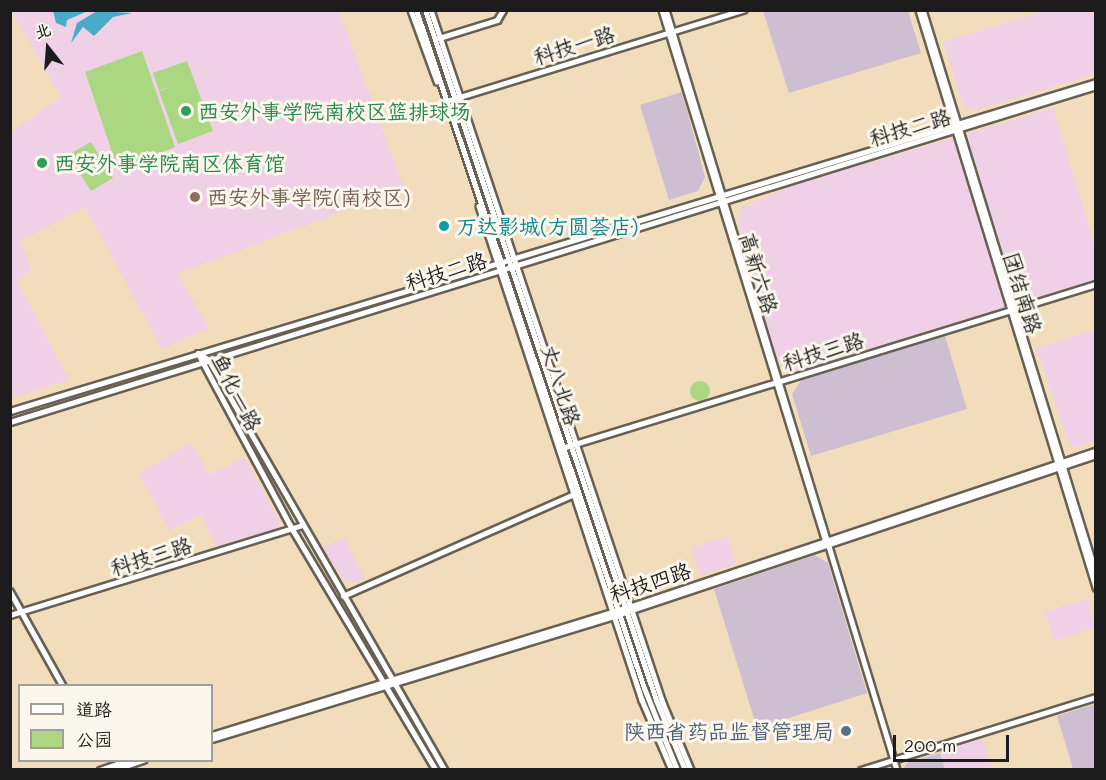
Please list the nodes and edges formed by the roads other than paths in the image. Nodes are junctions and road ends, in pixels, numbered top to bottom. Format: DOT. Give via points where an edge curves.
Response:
graph roads {
  1 [pos="411,10"];
  2 [pos="416,10"];
  3 [pos="425,10"];
  4 [pos="431,10"];
  5 [pos="503,10"];
  6 [pos="664,10"];
  7 [pos="743,10"];
  8 [pos="921,10"];
  9 [pos="670,33"];
  10 [pos="439,38"];
  11 [pos="1095,82"];
  12 [pos="1095,86"];
  13 [pos="460,97"];
  14 [pos="450,100"];
  15 [pos="957,128"];
  16 [pos="720,195"];
  17 [pos="723,202"];
  18 [pos="506,260"];
  19 [pos="509,268"];
  20 [pos="1095,284"];
  21 [pos="1013,309"];
  22 [pos="198,353"];
  23 [pos="209,360"];
  24 [pos="201,363"];
  25 [pos="778,382"];
  26 [pos="10,411"];
  27 [pos="10,422"];
  28 [pos="568,446"];
  29 [pos="1095,453"];
  30 [pos="1064,463"];
  31 [pos="1057,465"];
  32 [pos="577,493"];
  33 [pos="300,526"];
  34 [pos="293,530"];
  35 [pos="827,542"];
  36 [pos="1095,573"];
  37 [pos="1095,586"];
  38 [pos="10,591"];
  39 [pos="343,596"];
  40 [pos="629,609"];
  41 [pos="22,613"];
  42 [pos="616,613"];
  43 [pos="10,615"];
  44 [pos="395,681"];
  45 [pos="388,683"];
  46 [pos="62,684"];
  47 [pos="1095,697"];
  48 [pos="213,737"];
  49 [pos="894,759"];
  50 [pos="134,762"];
  51 [pos="113,767"];
  52 [pos="107,769"];
  53 [pos="100,770"];
  54 [pos="436,770"];
  55 [pos="445,770"];
  56 [pos="672,770"];
  57 [pos="677,770"];
  58 [pos="685,770"];
  59 [pos="690,770"];
  60 [pos="861,770"];
  61 [pos="897,770"];
  1 -- 18 [label="main road"];
  2 -- 14 [label="main road, 丈八北路"];
  3 -- 10 [label="main road, 丈八北路"];
  4 -- 10 [label="main road"];
  5 -- 10 [label="main road" via="497,20"];
  6 -- 9 [label="main road, 高新六路"];
  7 -- 9 [label="main road, 科技一路"];
  8 -- 15 [label="main road, 团结南路"];
  9 -- 13 [label="main road, 科技一路"];
  9 -- 16 [label="main road, 高新六路"];
  10 -- 13 [label="main road, 丈八北路"];
  11 -- 15 [label="main road, 科技二路"];
  12 -- 15 [label="main road, 科技二路"];
  13 -- 14 [label="main road, 科技一路"];
  13 -- 18 [label="main road, 丈八北路"];
  14 -- 18 [label="main road, 丈八北路"];
  15 -- 16 [label="main road, 科技二路"];
  15 -- 17 [label="main road, 科技二路"];
  15 -- 21 [label="main road, 团结南路"];
  15 -- 21 [label="main road, 团结南路" via="986,209"];
  16 -- 17 [label="main road, 高新六路"];
  16 -- 18 [label="main road, 科技二路"];
  17 -- 19 [label="main road, 科技二路"];
  17 -- 25 [label="main road, 高新六路"];
  18 -- 19 [label="main road, 丈八北路"];
  18 -- 19 [label="main road"];
  18 -- 22 [label="main road, 科技二路"];
  19 -- 23 [label="main road, 科技二路"];
  19 -- 28 [label="main road, 丈八北路"];
  19 -- 28 [label="main road"];
  20 -- 21 [label="main road, 科技三路"];
  21 -- 25 [label="main road, 科技三路"];
  21 -- 30 [label="main road, 团结南路"];
  21 -- 31 [label="main road, 团结南路"];
  22 -- 23 [label="main road, 鱼化一路"];
  22 -- 24 [label="main road, 鱼化一路"];
  22 -- 26 [label="main road, 科技二路"];
  23 -- 24 [label="main road, 科技二路"];
  23 -- 33 [label="main road, 鱼化一路"];
  24 -- 27 [label="main road, 科技二路"];
  24 -- 34 [label="main road, 鱼化一路"];
  25 -- 28 [label="main road, 科技三路"];
  25 -- 35 [label="main road, 高新六路"];
  28 -- 32 [label="main road, 丈八北路"];
  28 -- 40 [label="main road, 丈八北路"];
  29 -- 30 [label="main road, 科技四路"];
  30 -- 31 [label="main road, 科技四路"];
  30 -- 36 [label="main road, 团结南路"];
  31 -- 35 [label="main road, 科技四路"];
  31 -- 37 [label="main road, 团结南路"];
  32 -- 39 [label="main road"];
  32 -- 42 [label="main road, 丈八北路"];
  33 -- 34 [label="main road, 科技三路"];
  33 -- 39 [label="main road, 鱼化一路"];
  34 -- 41 [label="main road, 科技三路"];
  34 -- 45 [label="main road, 鱼化一路"];
  35 -- 40 [label="main road, 科技四路"];
  35 -- 49 [label="main road, 高新六路"];
  38 -- 41 [label="main road"];
  39 -- 44 [label="main road, 鱼化一路"];
  40 -- 42 [label="main road, 科技四路"];
  40 -- 58 [label="main road, 丈八北路"];
  40 -- 59 [label="main road"];
  41 -- 43 [label="main road, 科技三路"];
  41 -- 46 [label="main road"];
  42 -- 44 [label="main road, 科技四路"];
  42 -- 56 [label="main road"];
  42 -- 57 [label="main road, 丈八北路"];
  44 -- 45 [label="main road, 科技四路"];
  44 -- 55 [label="main road, 鱼化一路"];
  45 -- 48 [label="main road, 科技四路"];
  45 -- 54 [label="main road, 鱼化一路"];
  47 -- 49 [label="main road"];
  49 -- 60 [label="main road"];
  49 -- 61 [label="main road, 高新六路"];
  50 -- 51 [label="main road"];
  51 -- 52 [label="main road"];
  52 -- 53 [label="main road"];
}
